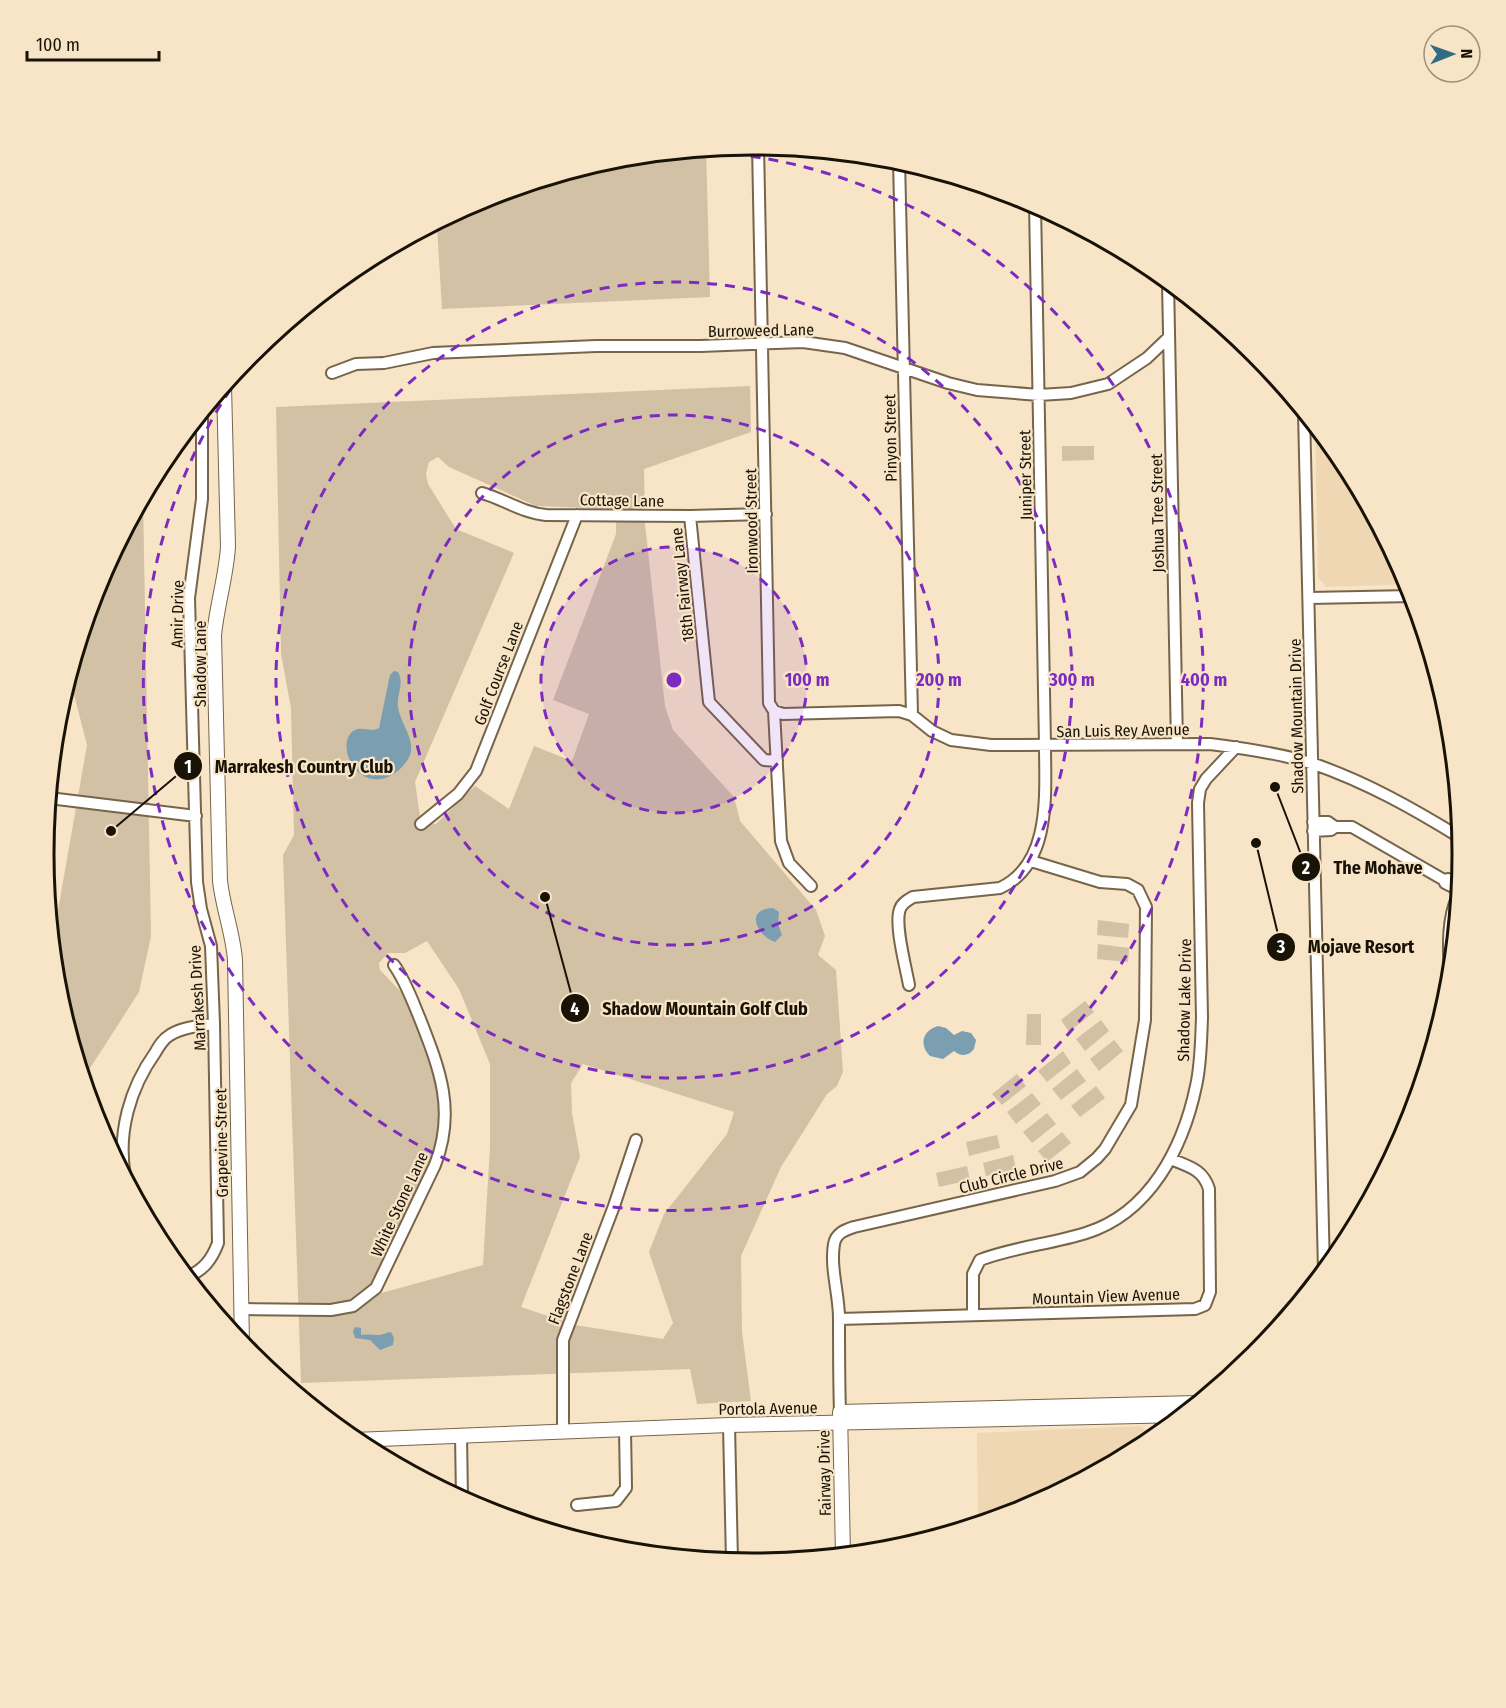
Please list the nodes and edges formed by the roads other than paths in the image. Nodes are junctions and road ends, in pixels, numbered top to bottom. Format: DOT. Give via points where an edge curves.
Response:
graph roads {
  1 [pos="758,155"];
  2 [pos="899,170"];
  3 [pos="1035,215"];
  4 [pos="1168,292"];
  5 [pos="1169,337"];
  6 [pos="762,343"];
  7 [pos="903,367"];
  8 [pos="332,373"];
  9 [pos="1039,395"];
  10 [pos="224,396"];
  11 [pos="202,423"];
  12 [pos="1304,424"];
  13 [pos="482,493"];
  14 [pos="577,514"];
  15 [pos="766,514"];
  16 [pos="690,516"];
  17 [pos="1403,596"];
  18 [pos="1309,598"];
  19 [pos="774,711"];
  20 [pos="912,715"];
  21 [pos="1177,744"];
  22 [pos="1045,745"];
  23 [pos="1236,747"];
  24 [pos="777,760"];
  25 [pos="1312,764"];
  26 [pos="56,799"];
  27 [pos="196,816"];
  28 [pos="421,824"];
  29 [pos="1313,827"];
  30 [pos="1452,832"];
  31 [pos="1031,861"];
  32 [pos="1444,880"];
  33 [pos="1451,881"];
  34 [pos="811,886"];
  35 [pos="1451,886"];
  36 [pos="234,941"];
  37 [pos="394,965"];
  38 [pos="909,985"];
  39 [pos="214,1024"];
  40 [pos="636,1140"];
  41 [pos="124,1158"];
  42 [pos="1171,1159"];
  43 [pos="1324,1257"];
  44 [pos="194,1274"];
  45 [pos="241,1309"];
  46 [pos="973,1315"];
  47 [pos="839,1319"];
  48 [pos="242,1330"];
  49 [pos="1186,1403"];
  50 [pos="1161,1415"];
  51 [pos="1171,1415"];
  52 [pos="840,1417"];
  53 [pos="1161,1421"];
  54 [pos="729,1425"];
  55 [pos="625,1430"];
  56 [pos="563,1432"];
  57 [pos="461,1435"];
  58 [pos="372,1439"];
  59 [pos="462,1489"];
  60 [pos="577,1505"];
  61 [pos="843,1547"];
  62 [pos="732,1553"];
  1 -- 6 [label="street, Ironwood Street"];
  2 -- 7 [label="street, Pinyon Street"];
  3 -- 9 [label="street, Juniper Street"];
  4 -- 5 [label="street, Joshua Tree Street"];
  5 -- 9 [label="street, Burroweed Lane" via="1147,358 1108,384 1071,393"];
  5 -- 21 [label="street, Joshua Tree Street"];
  6 -- 7 [label="street, Burroweed Lane" via="832,345"];
  6 -- 8 [label="street, Burroweed Lane" via="433,353 356,364"];
  6 -- 15 [label="street, Ironwood Street"];
  7 -- 9 [label="street, Burroweed Lane" via="977,390"];
  7 -- 20 [label="street, Pinyon Street"];
  9 -- 22 [label="street, Juniper Street"];
  10 -- 36 [label="street, Shadow Lane" via="228,547 214,634 220,881"];
  11 -- 27 [label="street, Amir Drive" via="202,500 189,598"];
  12 -- 18 [label="street, Shadow Mountain Drive"];
  13 -- 14 [label="street, Cottage Lane" via="535,514"];
  14 -- 16 [label="street, Cottage Lane"];
  14 -- 28 [label="street, Golf Course Lane" via="476,771 458,794"];
  15 -- 16 [label="street, Cottage Lane"];
  15 -- 19 [label="street, Ironwood Street" via="769,703"];
  16 -- 24 [label="street, 18th Fairway Lane" via="710,702 764,760"];
  17 -- 18 [label="street"];
  18 -- 25 [label="street, Shadow Mountain Drive"];
  19 -- 20 [label="street, San Luis Rey Avenue" via="899,711"];
  19 -- 24 [label="street, Ironwood Street"];
  20 -- 22 [label="street, San Luis Rey Avenue" via="951,740"];
  21 -- 22 [label="street, San Luis Rey Avenue"];
  21 -- 23 [label="street, San Luis Rey Avenue"];
  22 -- 31 [label="street, Juniper Street" via="1042,823"];
  23 -- 25 [label="street, San Luis Rey Avenue"];
  23 -- 42 [label="street, Shadow Lake Drive" via="1200,789 1201,1053 1189,1113"];
  24 -- 34 [label="street, Ironwood Street" via="781,841 789,863"];
  25 -- 29 [label="street, Shadow Mountain Drive"];
  25 -- 30 [label="street, San Luis Rey Avenue" via="1403,803"];
  26 -- 27 [label="street"];
  27 -- 39 [label="street, Marrakesh Drive" via="197,882 211,946"];
  29 -- 32 [label="street" via="1329,822 1335,828 1352,827"];
  29 -- 43 [label="street, Shadow Mountain Drive"];
  31 -- 38 [label="street" via="1023,873 1000,888 913,897 905,902 898,922"];
  31 -- 47 [label="street, Club Circle Drive" via="1100,882 1127,884 1138,890 1146,907 1145,1020 1131,1105 1105,1149 1080,1172 843,1230 834,1243"];
  32 -- 33 [label="street"];
  32 -- 35 [label="street"];
  36 -- 45 [label="street, Grapevine Street"];
  37 -- 45 [label="street, White Stone Lane" via="404,978 445,1095 444,1134 435,1165 376,1288 352,1306 330,1310"];
  39 -- 41 [label="street" via="179,1030 166,1037 142,1070 125,1124"];
  39 -- 44 [label="street, Marrakesh Drive" via="218,1243 212,1258"];
  40 -- 56 [label="street, Flagstone Lane" via="563,1340"];
  42 -- 46 [label="street, Shadow Lake Drive" via="1155,1185 1112,1222 1087,1233 980,1260 973,1274"];
  42 -- 46 [label="street, Mountain View Avenue" via="1200,1172 1209,1189 1210,1292 1204,1305 1195,1309"];
  45 -- 48 [label="street, Grapevine Street"];
  46 -- 47 [label="street, Mountain View Avenue"];
  47 -- 52 [label="street, Fairway Drive"];
  49 -- 52 [label="street, Portola Avenue"];
  50 -- 51 [label="street, Portola Avenue"];
  50 -- 52 [label="street, Portola Avenue"];
  50 -- 53 [label="street"];
  52 -- 54 [label="street, Portola Avenue"];
  52 -- 61 [label="street, Fairway Drive"];
  54 -- 55 [label="street, Portola Avenue"];
  54 -- 62 [label="street"];
  55 -- 56 [label="street, Portola Avenue"];
  55 -- 60 [label="street" via="626,1488 616,1501"];
  56 -- 57 [label="street, Portola Avenue"];
  57 -- 58 [label="street, Portola Avenue"];
  57 -- 59 [label="street"];
}
